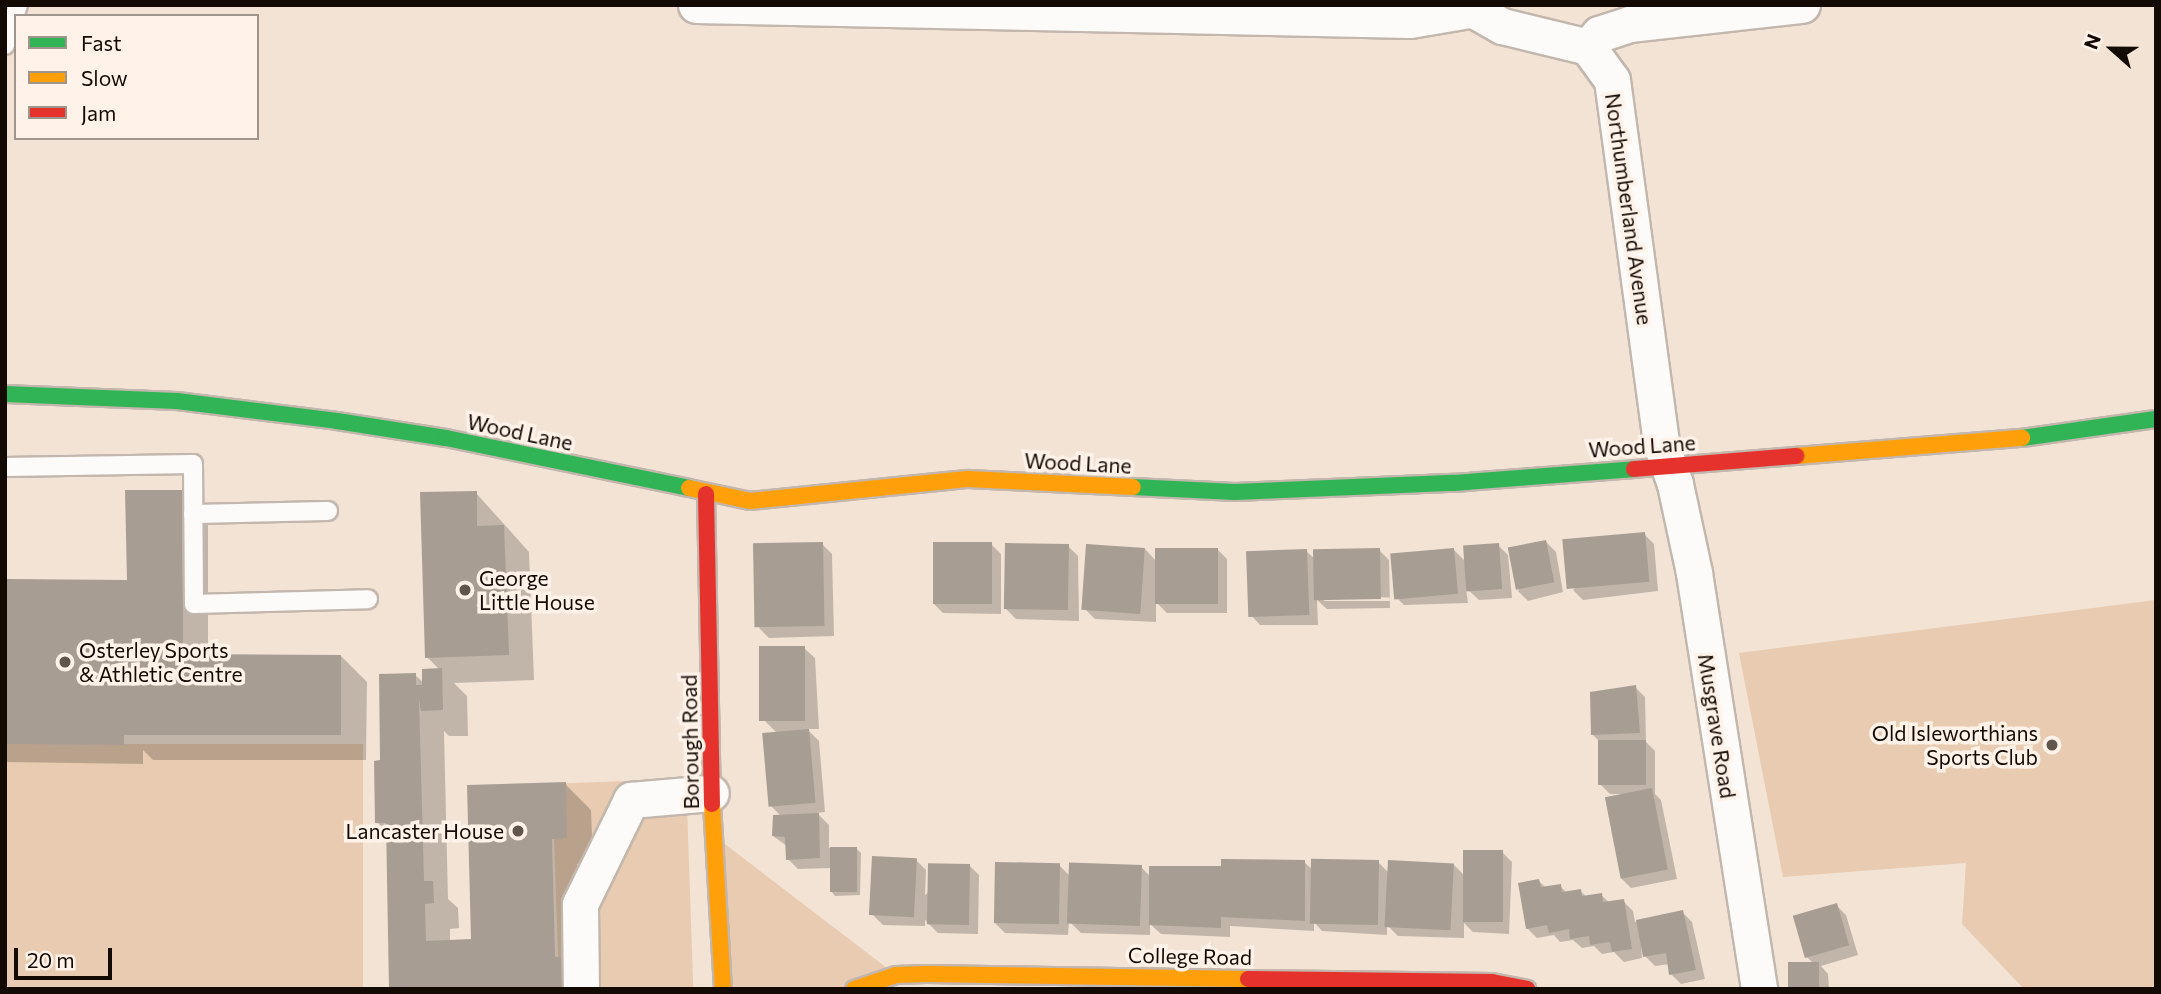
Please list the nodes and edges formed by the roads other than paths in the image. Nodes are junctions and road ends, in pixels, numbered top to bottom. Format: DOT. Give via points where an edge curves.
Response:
graph roads {
  1 [pos="696,5"];
  2 [pos="1802,5"];
  3 [pos="1467,8"];
  4 [pos="14,17"];
  5 [pos="5,45"];
  6 [pos="1588,47"];
  7 [pos="5,394"];
  8 [pos="2156,419"];
  9 [pos="1669,466"];
  10 [pos="5,467"];
  11 [pos="706,494"];
  12 [pos="328,511"];
  13 [pos="193,514"];
  14 [pos="368,599"];
  15 [pos="711,793"];
  16 [pos="1069,982"];
  17 [pos="1430,986"];
  18 [pos="581,989"];
  19 [pos="723,989"];
  20 [pos="854,989"];
  21 [pos="1527,989"];
  22 [pos="1759,989"];
  1 -- 3 [label="street" via="1410,20"];
  2 -- 6 [label="street" via="1629,24 1600,34"];
  3 -- 6 [label="street" via="1502,26"];
  4 -- 5 [label="lane"];
  6 -- 9 [label="street, Northumberland Avenue" via="1612,80 1661,444"];
  7 -- 11 [label="street, Wood Lane" via="177,401 337,421 446,438"];
  8 -- 9 [label="street, Wood Lane" via="2043,436"];
  9 -- 11 [label="street, Wood Lane" via="1454,483 1235,492 968,479 750,501"];
  9 -- 22 [label="street, Musgrave Road" via="1694,573"];
  10 -- 13 [label="lane" via="193,464"];
  11 -- 15 [label="street, Borough Road"];
  12 -- 13 [label="lane"];
  13 -- 14 [label="lane" via="194,604"];
  15 -- 18 [label="street" via="628,790 580,904"];
  15 -- 19 [label="street, Borough Road"];
  16 -- 17 [label="street, College Road"];
  16 -- 20 [label="street, College Road" via="896,975"];
  17 -- 21 [label="street, College Road" via="1492,982"];
}
